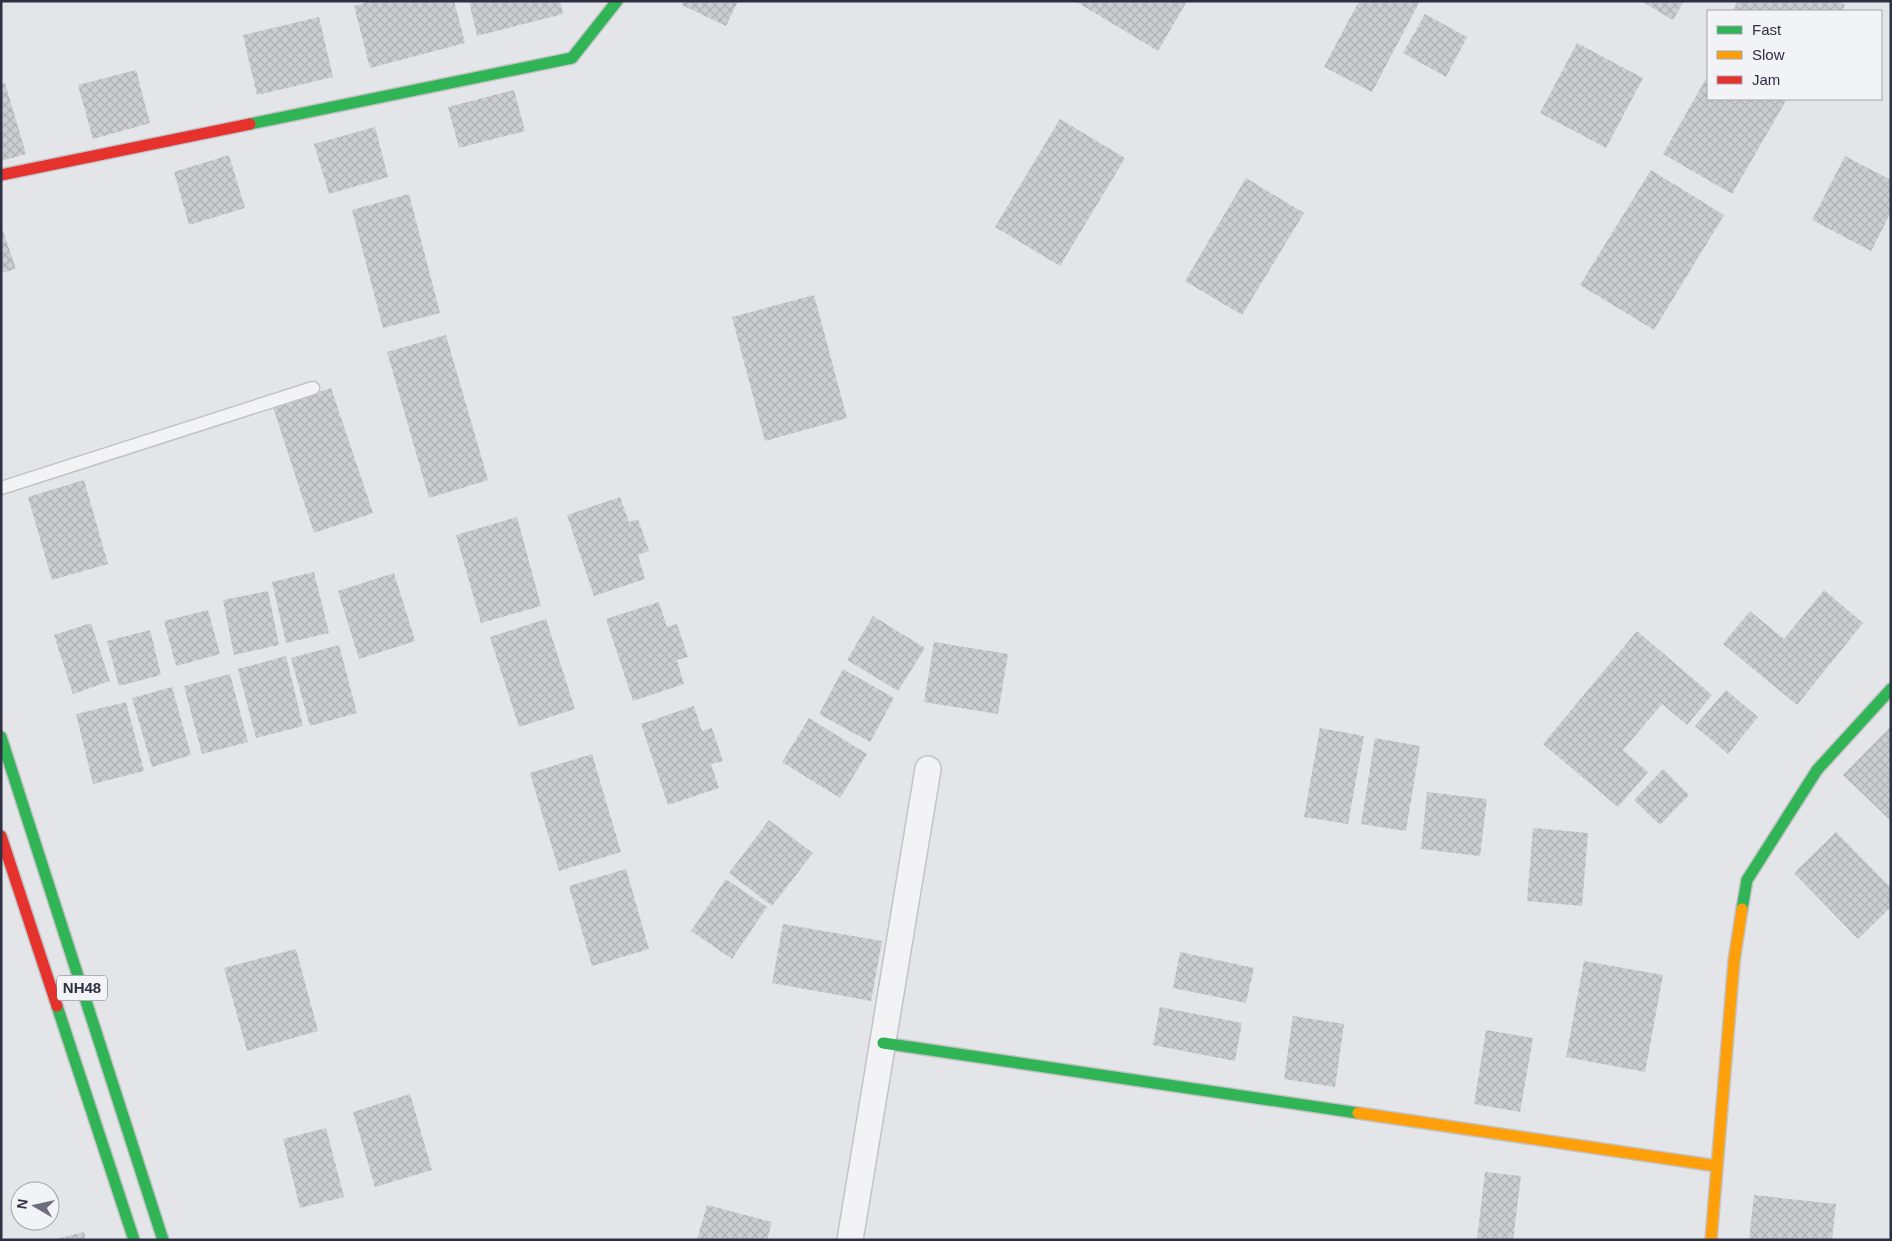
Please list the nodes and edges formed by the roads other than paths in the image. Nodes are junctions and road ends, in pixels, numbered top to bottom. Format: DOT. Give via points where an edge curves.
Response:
graph roads {
  1 [pos="617,1"];
  2 [pos="1,175"];
  3 [pos="313,388"];
  4 [pos="1,488"];
  5 [pos="1891,689"];
  6 [pos="1,737"];
  7 [pos="928,769"];
  8 [pos="2,842"];
  9 [pos="883,1043"];
  10 [pos="1717,1166"];
  11 [pos="134,1240"];
  12 [pos="163,1240"];
  13 [pos="850,1240"];
  14 [pos="1711,1240"];
  1 -- 2 [label="main road" via="572,58"];
  3 -- 4 [label="lane"];
  5 -- 10 [label="main road" via="1817,770 1747,880 1734,961"];
  6 -- 12 [label="main road, NH48"];
  7 -- 9 [label="street"];
  8 -- 11 [label="main road, NH48"];
  9 -- 10 [label="main road"];
  9 -- 13 [label="street"];
  10 -- 14 [label="main road"];
}
